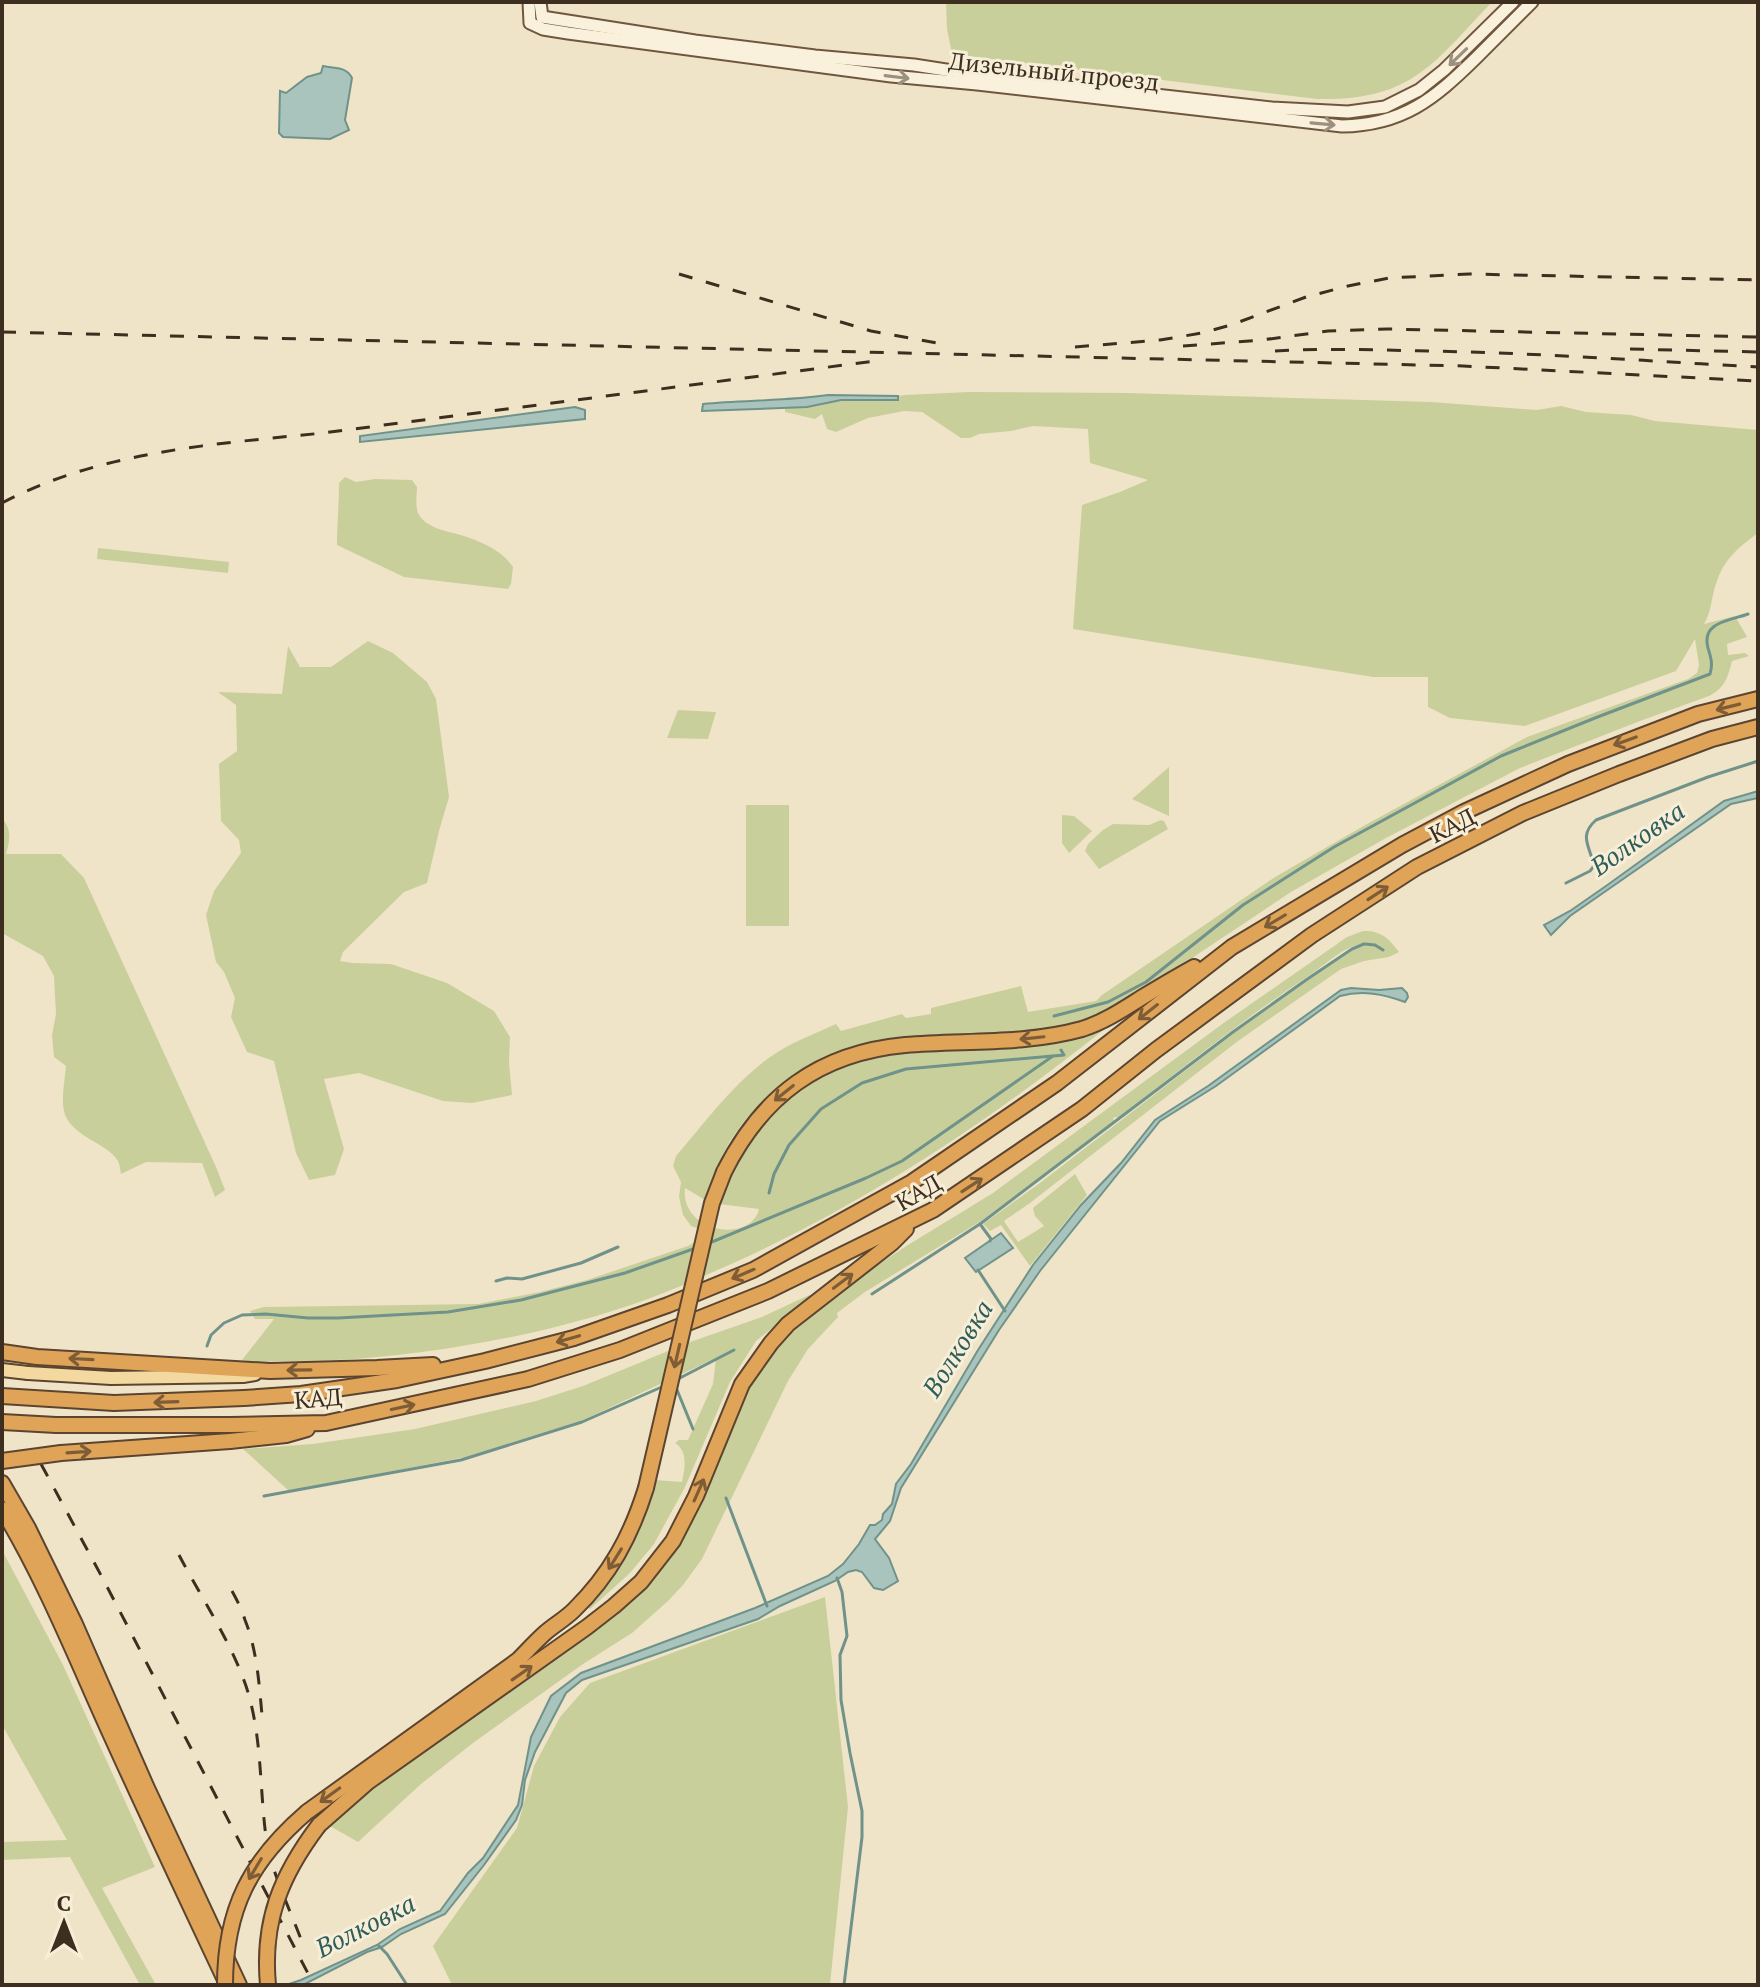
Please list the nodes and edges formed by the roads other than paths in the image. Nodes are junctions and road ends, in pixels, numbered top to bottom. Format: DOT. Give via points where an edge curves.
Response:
graph roads {
  1 [pos="529,2"];
  2 [pos="540,2"];
  3 [pos="1513,2"];
  4 [pos="1532,2"];
  5 [pos="1758,699"];
  6 [pos="1758,727"];
  7 [pos="1232,947"];
  8 [pos="911,1222"];
  9 [pos="2,1352"];
  10 [pos="485,1361"];
  11 [pos="2,1370"];
  12 [pos="243,1372"];
  13 [pos="2,1396"];
  14 [pos="2,1422"];
  15 [pos="326,1423"];
  16 [pos="2,1461"];
  17 [pos="2,1483"];
  18 [pos="2,1509"];
  19 [pos="226,1985"];
  20 [pos="239,1985"];
  21 [pos="268,1985"];
  1 -- 4 [label="street, Дизельный проезд, one-way" via="530,23 568,33 891,76 1342,126 1389,120 1423,104"];
  3 -- 2 [label="street, Дизельный проезд, one-way" via="1426,85 1394,104 1348,112 695,41 542,17"];
  5 -- 7 [label="highway, КАД, one-way" via="1698,714 1530,780 1402,845"];
  8 -- 6 [label="highway, КАД, one-way" via="1082,1109 1312,935 1417,867 1523,813 1712,739"];
  7 -- 10 [label="highway, КАД, one-way" via="1057,1083 912,1182 833,1226 753,1270 668,1305 574,1338"];
  7 -- 19 [label="highway, one-way, bridge" via="1108,1019 1036,1038 868,1051 804,1078 762,1112 735,1150 712,1203 646,1488 613,1564 572,1612 518,1660 307,1812 264,1855 241,1895 228,1940"];
  15 -- 8 [label="highway, КАД, one-way" via="528,1379 620,1350 768,1291"];
  21 -- 8 [label="highway, one-way, bridge" via="267,1942 276,1902 292,1862 324,1820 641,1582 679,1530 742,1384 771,1343"];
  12 -- 9 [label="highway, one-way"];
  10 -- 12 [label="highway, one-way"];
  10 -- 13 [label="highway, КАД, one-way, bridge" via="301,1394 114,1403"];
  11 -- 12 [label="main road, bridge" via="111,1378"];
  14 -- 15 [label="highway, КАД, bridge"];
  16 -- 15 [label="highway, one-way, bridge" via="286,1435"];
  17 -- 20 [label="highway" via="75,1624"];
  18 -- 19 [label="highway" via="64,1629"];
}
